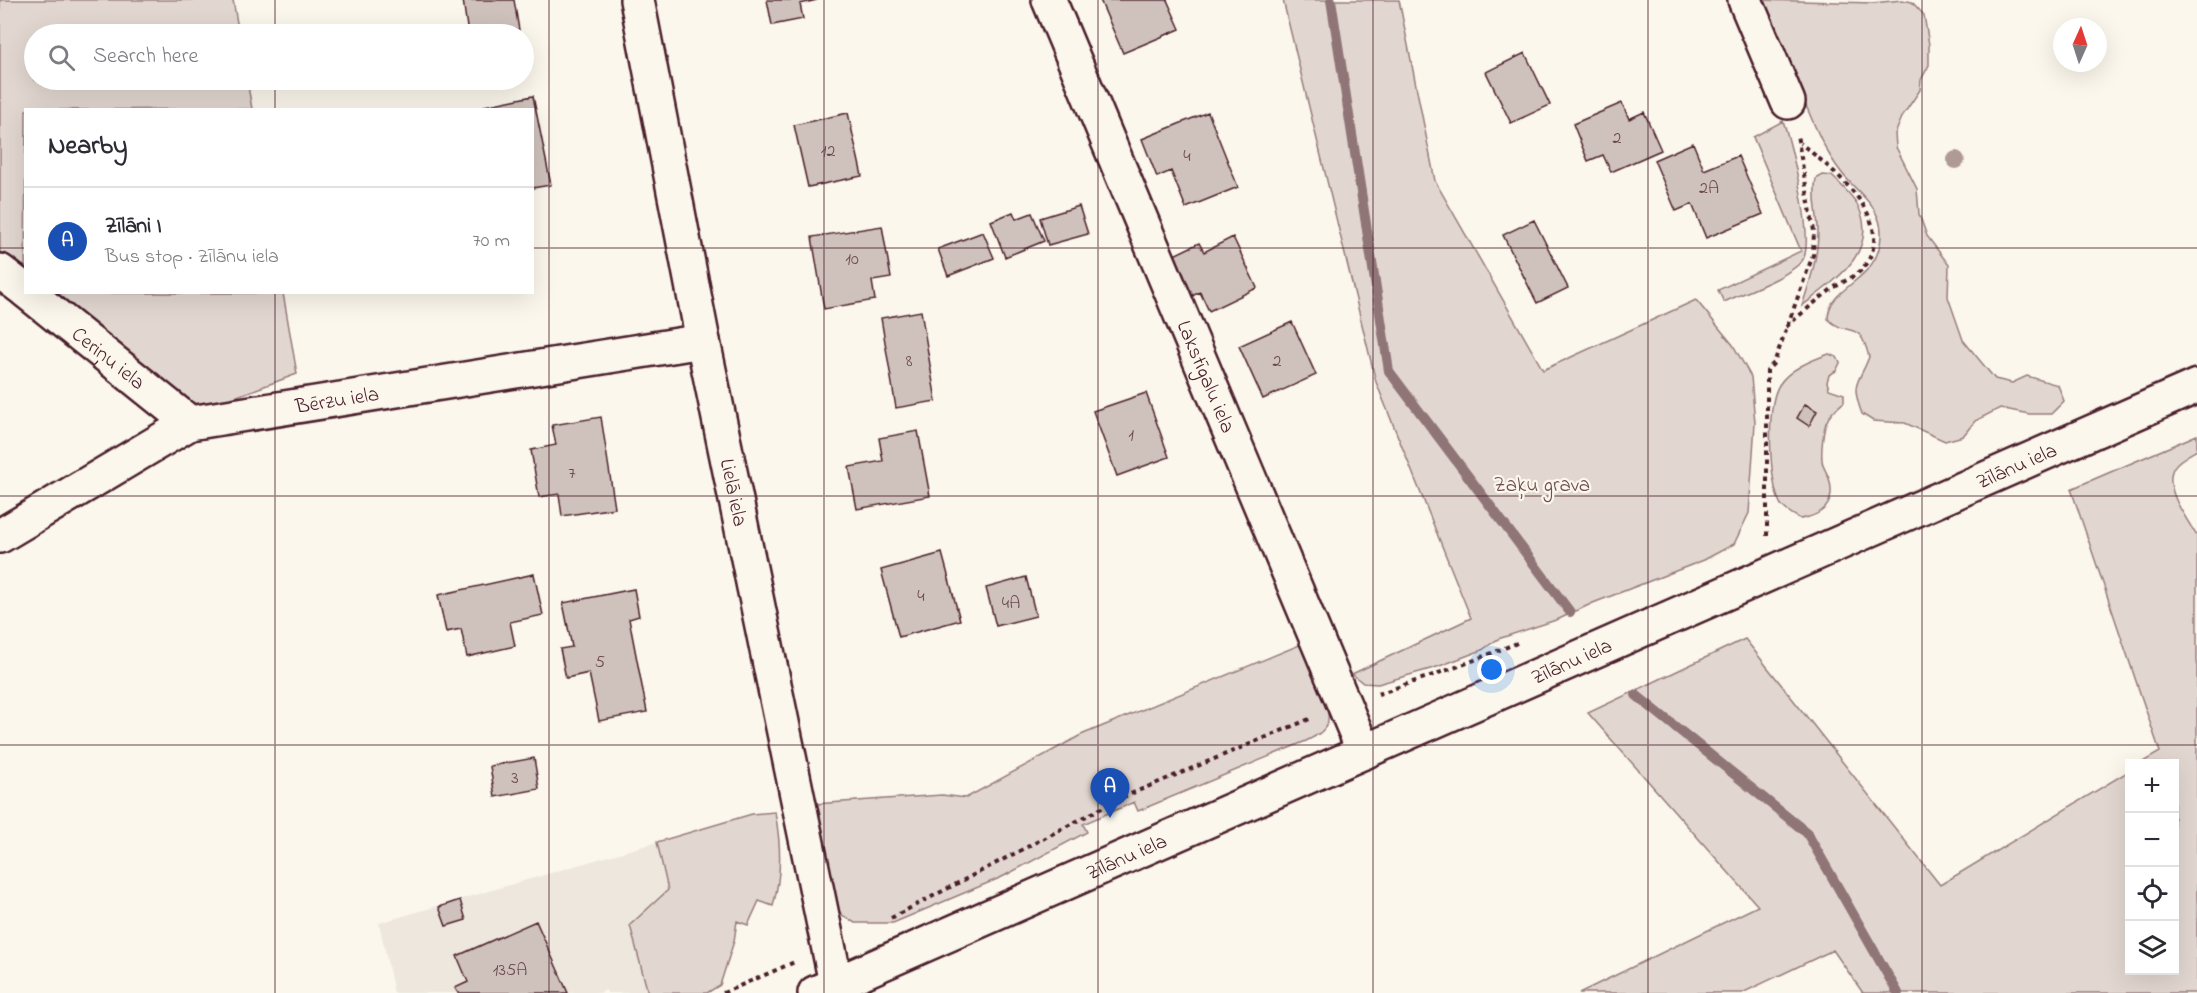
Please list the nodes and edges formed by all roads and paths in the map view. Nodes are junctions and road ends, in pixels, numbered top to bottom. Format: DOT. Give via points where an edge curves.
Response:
graph roads {
  1 [pos="637,0"];
  2 [pos="1049,0"];
  3 [pos="1744,0"];
  4 [pos="1788,102"];
  5 [pos="1800,142"];
  6 [pos="0,271"];
  7 [pos="24,290"];
  8 [pos="29,294"];
  9 [pos="1785,327"];
  10 [pos="703,341"];
  11 [pos="2197,386"];
  12 [pos="190,423"];
  13 [pos="0,536"];
  14 [pos="1778,536"];
  15 [pos="1527,639"];
  16 [pos="1344,705"];
  17 [pos="1364,752"];
  18 [pos="881,923"];
  19 [pos="826,948"];
  20 [pos="829,990"];
  21 [pos="723,993"];
  1 -- 10 [label="main road, Lielā iela"];
  2 -- 16 [label="main road, Lakstīgalu iela"];
  3 -- 4 [label="main road"];
  4 -- 5 [label="path"];
  5 -- 9 [label="path" via="1814,231 1813,255"];
  5 -- 9 [label="path" via="1852,188 1868,212 1871,252 1862,269"];
  6 -- 7 [label="main road, Ceriņu iela"];
  8 -- 12 [label="main road, Ceriņu iela"];
  9 -- 14 [label="path" via="1774,363 1767,370 1767,540"];
  10 -- 12 [label="main road, Bērzu iela"];
  10 -- 19 [label="main road, Lielā iela"];
  11 -- 17 [label="main road, Zīlānu iela"];
  12 -- 13 [label="main road, Bērzu iela"];
  15 -- 16 [label="path" via="1462,666"];
  16 -- 17 [label="main road, Lakstīgalu iela"];
  16 -- 18 [label="path" via="1121,798"];
  17 -- 20 [label="main road, Zīlānu iela"];
  19 -- 20 [label="main road, Lielā iela"];
  19 -- 21 [label="path"];
}
